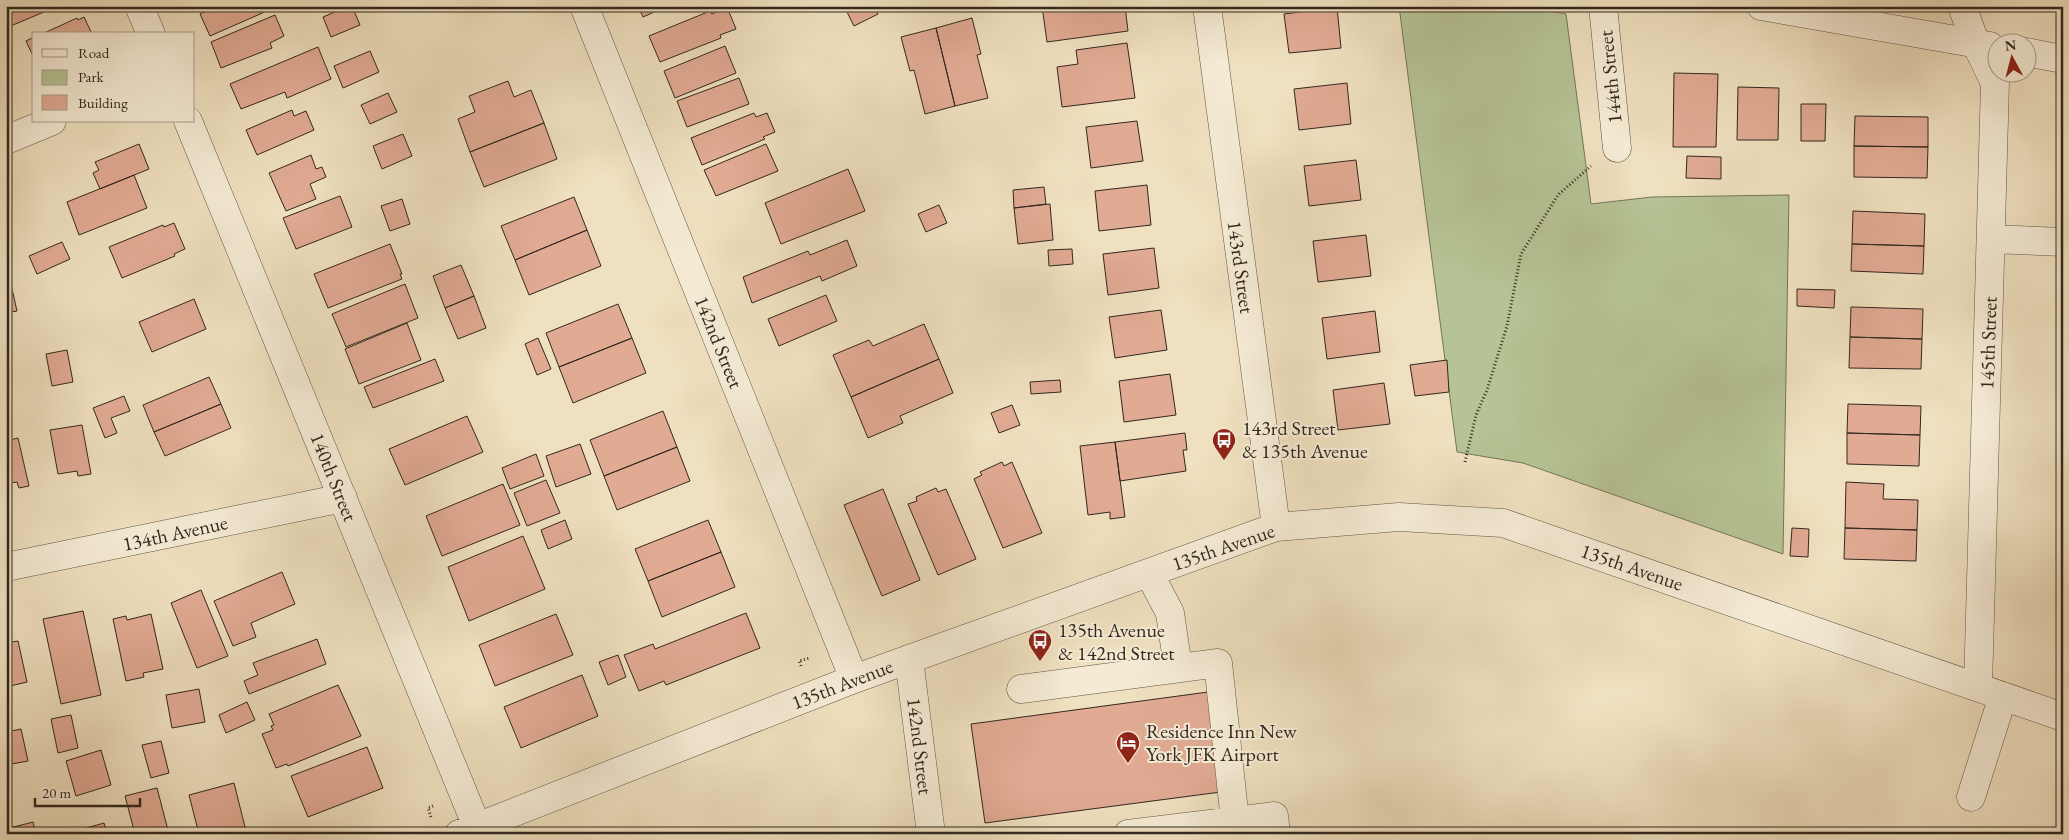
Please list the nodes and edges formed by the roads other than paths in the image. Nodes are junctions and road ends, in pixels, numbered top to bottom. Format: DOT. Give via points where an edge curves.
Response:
graph roads {
  1 [pos="139,6"];
  2 [pos="584,6"];
  3 [pos="1207,6"];
  4 [pos="1603,6"];
  5 [pos="1761,6"];
  6 [pos="1962,6"];
  7 [pos="150,32"];
  8 [pos="1986,45"];
  9 [pos="2036,54"];
  10 [pos="2063,59"];
  11 [pos="1995,82"];
  12 [pos="50,122"];
  13 [pos="188,122"];
  14 [pos="6,140"];
  15 [pos="1617,148"];
  16 [pos="1991,239"];
  17 [pos="2063,242"];
  18 [pos="343,498"];
  19 [pos="1276,527"];
  20 [pos="6,567"];
  21 [pos="1149,573"];
  22 [pos="909,659"];
  23 [pos="1178,668"];
  24 [pos="854,679"];
  25 [pos="1021,688"];
  26 [pos="1990,691"];
  27 [pos="2063,717"];
  28 [pos="1971,797"];
  29 [pos="1236,821"];
  30 [pos="472,831"];
  31 [pos="932,834"];
  32 [pos="1128,834"];
  33 [pos="1276,834"];
  1 -- 7 [label="street"];
  2 -- 24 [label="street, 142nd Street"];
  3 -- 19 [label="street, 143rd Street"];
  4 -- 15 [label="street, 144th Street"];
  5 -- 8 [label="street"];
  6 -- 8 [label="street, 145th Street"];
  9 -- 10 [label="street"];
  11 -- 16 [label="street, 145th Street"];
  12 -- 14 [label="street"];
  13 -- 18 [label="street, 140th Street"];
  16 -- 17 [label="street"];
  16 -- 26 [label="street, 145th Street"];
  18 -- 20 [label="street, 134th Avenue"];
  18 -- 30 [label="street, 140th Street"];
  19 -- 21 [label="street, 135th Avenue"];
  19 -- 26 [label="street, 135th Avenue" via="1399,517 1503,523"];
  21 -- 22 [label="street, 135th Avenue"];
  21 -- 23 [label="street" via="1170,613"];
  22 -- 24 [label="street, 135th Avenue"];
  22 -- 31 [label="street, 142nd Street"];
  23 -- 25 [label="street"];
  23 -- 29 [label="street" via="1218,663"];
  24 -- 30 [label="street, 135th Avenue"];
  26 -- 27 [label="street, 135th Avenue"];
  26 -- 28 [label="street, 145th Street"];
  29 -- 32 [label="street"];
  29 -- 33 [label="street" via="1274,816"];
}
